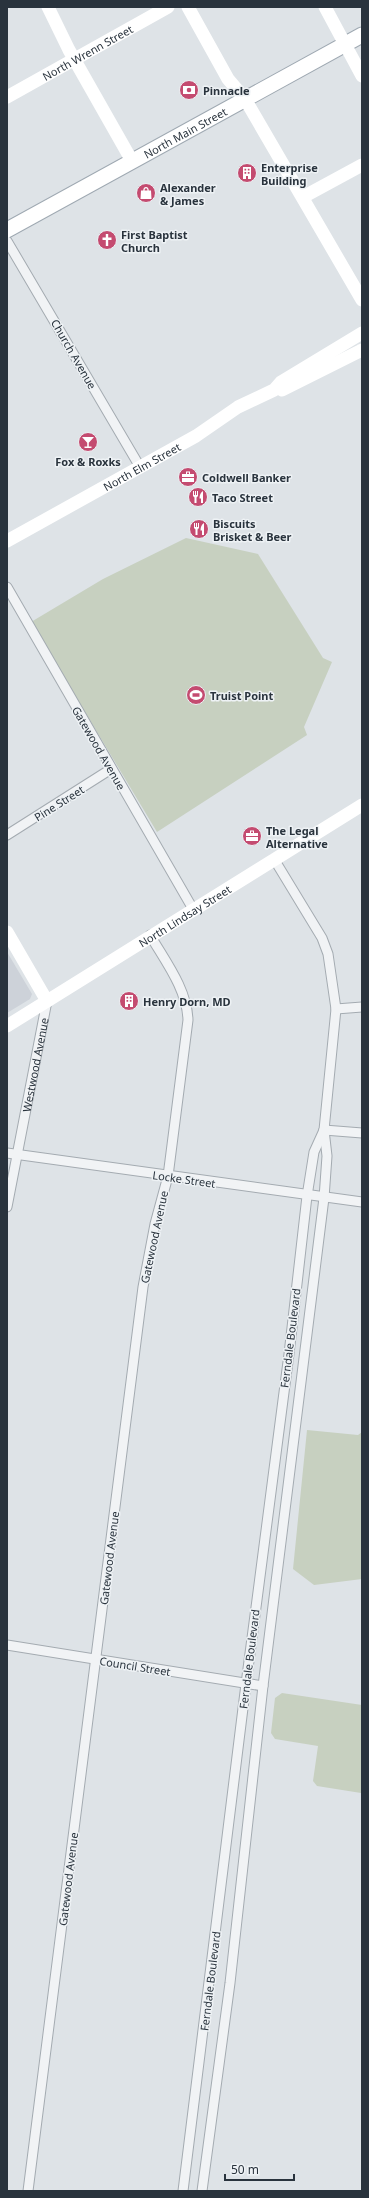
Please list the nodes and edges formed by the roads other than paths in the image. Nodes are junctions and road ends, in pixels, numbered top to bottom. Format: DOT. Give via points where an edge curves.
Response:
graph roads {
  1 [pos="48,7"];
  2 [pos="168,7"];
  3 [pos="188,7"];
  4 [pos="325,7"];
  5 [pos="362,35"];
  6 [pos="345,45"];
  7 [pos="75,59"];
  8 [pos="362,76"];
  9 [pos="7,97"];
  10 [pos="245,99"];
  11 [pos="132,161"];
  12 [pos="362,165"];
  13 [pos="302,197"];
  14 [pos="7,230"];
  15 [pos="7,241"];
  16 [pos="362,300"];
  17 [pos="362,333"];
  18 [pos="362,350"];
  19 [pos="274,390"];
  20 [pos="140,467"];
  21 [pos="7,541"];
  22 [pos="7,586"];
  23 [pos="111,769"];
  24 [pos="362,805"];
  25 [pos="7,835"];
  26 [pos="274,859"];
  27 [pos="193,909"];
  28 [pos="7,932"];
  29 [pos="150,935"];
  30 [pos="47,1001"];
  31 [pos="362,1007"];
  32 [pos="336,1009"];
  33 [pos="7,1026"];
  34 [pos="324,1130"];
  35 [pos="362,1133"];
  36 [pos="12,1154"];
  37 [pos="168,1176"];
  38 [pos="307,1196"];
  39 [pos="324,1198"];
  40 [pos="362,1202"];
  41 [pos="7,1206"];
  42 [pos="7,1645"];
  43 [pos="96,1660"];
  44 [pos="246,1684"];
  45 [pos="263,1686"];
  46 [pos="28,2191"];
  47 [pos="183,2191"];
  48 [pos="202,2191"];
  1 -- 7 [label="street" via="68,50"];
  2 -- 7 [label="street, North Wrenn Street"];
  3 -- 10 [label="street" via="228,79"];
  4 -- 6 [label="street"];
  5 -- 6 [label="main road, North Main Street"];
  6 -- 8 [label="street"];
  6 -- 10 [label="main road, North Main Street"];
  7 -- 9 [label="street, North Wrenn Street"];
  7 -- 11 [label="street"];
  10 -- 11 [label="main road, North Main Street"];
  10 -- 13 [label="street"];
  11 -- 14 [label="main road, North Main Street"];
  12 -- 13 [label="street"];
  13 -- 16 [label="street"];
  15 -- 20 [label="street, Church Avenue"];
  17 -- 19 [label="street, North Elm Street" via="281,382"];
  18 -- 19 [label="street, North Elm Street" via="281,391"];
  19 -- 20 [label="street, North Elm Street" via="238,407 196,436"];
  20 -- 21 [label="street, North Elm Street"];
  22 -- 23 [label="street, Gatewood Avenue"];
  23 -- 25 [label="street, Pine Street"];
  23 -- 27 [label="street, Gatewood Avenue"];
  24 -- 26 [label="street, North Lindsay Street"];
  26 -- 27 [label="street, North Lindsay Street"];
  26 -- 32 [label="street, Ferndale Boulevard" via="322,938 328,954"];
  27 -- 29 [label="street, North Lindsay Street"];
  28 -- 30 [label="street"];
  29 -- 30 [label="street, North Lindsay Street"];
  29 -- 37 [label="street, Gatewood Avenue" via="182,991 188,1013"];
  30 -- 33 [label="street, North Lindsay Street"];
  30 -- 36 [label="street, Westwood Avenue"];
  31 -- 32 [label="street"];
  32 -- 34 [label="street, Ferndale Boulevard"];
  34 -- 35 [label="street"];
  34 -- 38 [label="street, Ferndale Boulevard" via="314,1152"];
  34 -- 39 [label="street, Ferndale Boulevard" via="327,1156"];
  36 -- 37 [label="street, Locke Street"];
  36 -- 41 [label="street, Westwood Avenue"];
  37 -- 38 [label="street, Locke Street"];
  37 -- 43 [label="street, Gatewood Avenue" via="155,1224 143,1287"];
  38 -- 39 [label="street, Locke Street"];
  38 -- 44 [label="street, Ferndale Boulevard"];
  39 -- 40 [label="street, Locke Street"];
  39 -- 45 [label="street, Ferndale Boulevard"];
  42 -- 43 [label="street, Council Street"];
  43 -- 44 [label="street, Council Street"];
  43 -- 46 [label="street, Gatewood Avenue"];
  44 -- 45 [label="street, Council Street"];
  44 -- 47 [label="street, Ferndale Boulevard"];
  45 -- 48 [label="street, Ferndale Boulevard" via="230,1982"];
}
